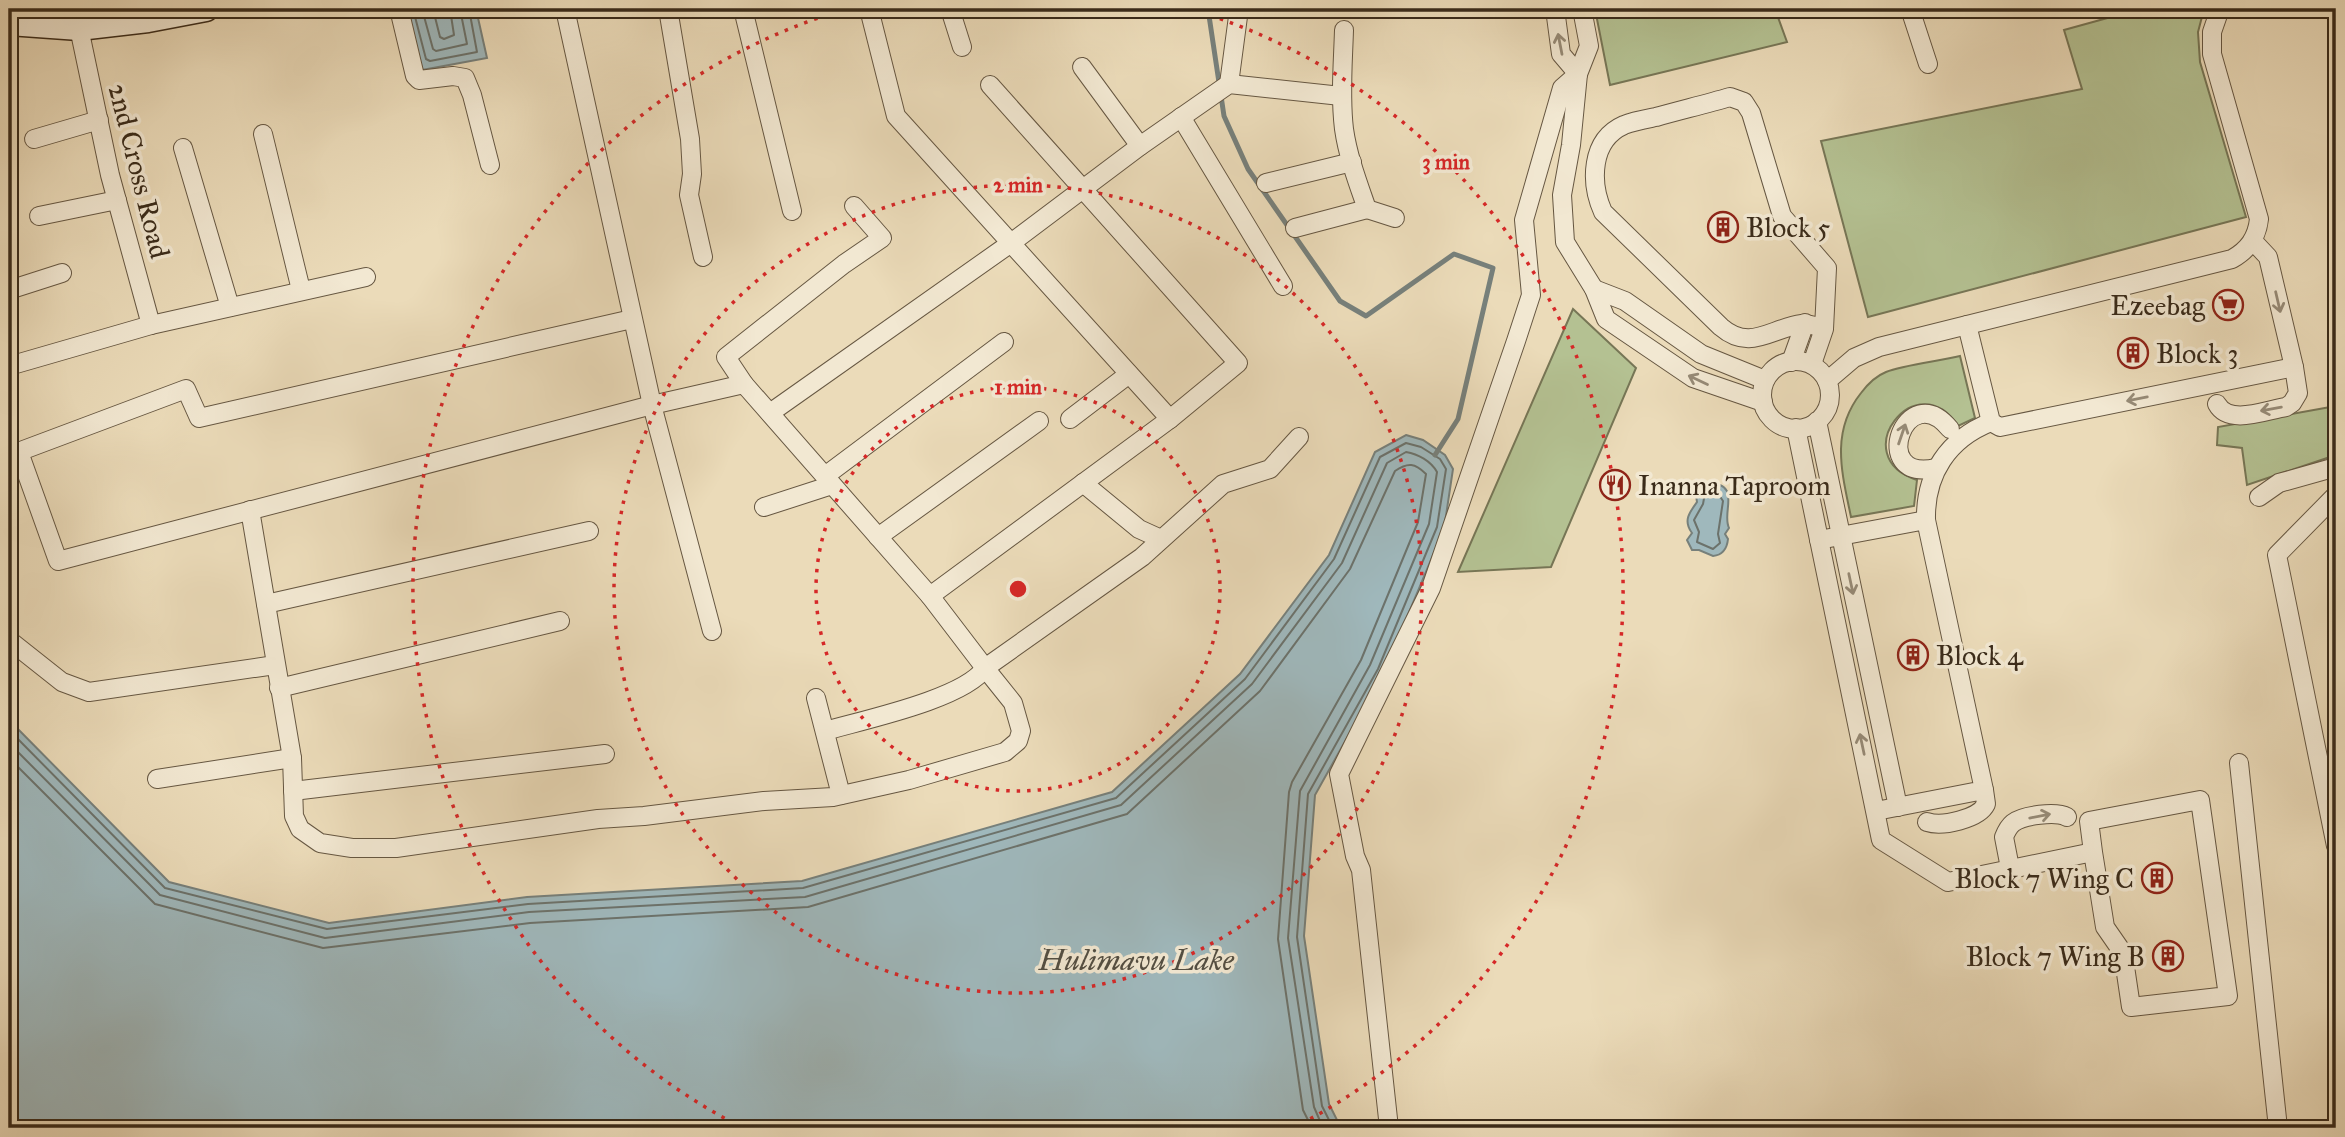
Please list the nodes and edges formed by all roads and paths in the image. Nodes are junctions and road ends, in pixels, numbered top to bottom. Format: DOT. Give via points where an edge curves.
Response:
graph roads {
  1 [pos="17,9"];
  2 [pos="206,9"];
  3 [pos="399,9"];
  4 [pos="565,9"];
  5 [pos="667,9"];
  6 [pos="743,9"];
  7 [pos="869,9"];
  8 [pos="950,9"];
  9 [pos="1239,9"];
  10 [pos="1555,9"];
  11 [pos="1582,9"];
  12 [pos="1910,9"];
  13 [pos="2220,9"];
  14 [pos="9,21"];
  15 [pos="79,28"];
  16 [pos="1344,30"];
  17 [pos="962,47"];
  18 [pos="1928,64"];
  19 [pos="1082,67"];
  20 [pos="1578,74"];
  21 [pos="990,85"];
  22 [pos="1223,88"];
  23 [pos="1342,96"];
  24 [pos="1181,117"];
  25 [pos="99,120"];
  26 [pos="263,134"];
  27 [pos="34,139"];
  28 [pos="1140,146"];
  29 [pos="183,148"];
  30 [pos="1352,162"];
  31 [pos="491,165"];
  32 [pos="1266,183"];
  33 [pos="1083,190"];
  34 [pos="117,200"];
  35 [pos="854,206"];
  36 [pos="1367,209"];
  37 [pos="792,211"];
  38 [pos="39,216"];
  39 [pos="1395,218"];
  40 [pos="1295,228"];
  41 [pos="2253,241"];
  42 [pos="1011,243"];
  43 [pos="703,257"];
  44 [pos="62,273"];
  45 [pos="366,278"];
  46 [pos="1283,286"];
  47 [pos="1594,289"];
  48 [pos="9,290"];
  49 [pos="302,290"];
  50 [pos="230,307"];
  51 [pos="632,319"];
  52 [pos="1805,323"];
  53 [pos="1967,325"];
  54 [pos="151,326"];
  55 [pos="1824,330"];
  56 [pos="1004,342"];
  57 [pos="1791,362"];
  58 [pos="1812,364"];
  59 [pos="9,366"];
  60 [pos="2294,368"];
  61 [pos="1129,374"];
  62 [pos="1765,380"];
  63 [pos="1828,381"];
  64 [pos="744,384"];
  65 [pos="1763,402"];
  66 [pos="2217,404"];
  67 [pos="652,405"];
  68 [pos="770,413"];
  69 [pos="1070,419"];
  70 [pos="1170,419"];
  71 [pos="1039,421"];
  72 [pos="1817,421"];
  73 [pos="1991,422"];
  74 [pos="1796,428"];
  75 [pos="1950,429"];
  76 [pos="1299,437"];
  77 [pos="14,454"];
  78 [pos="1936,468"];
  79 [pos="2332,468"];
  80 [pos="829,481"];
  81 [pos="1083,483"];
  82 [pos="2259,497"];
  83 [pos="2335,499"];
  84 [pos="764,508"];
  85 [pos="250,510"];
  86 [pos="1926,520"];
  87 [pos="589,531"];
  88 [pos="1841,536"];
  89 [pos="878,537"];
  90 [pos="1161,539"];
  91 [pos="1819,540"];
  92 [pos="930,596"];
  93 [pos="266,604"];
  94 [pos="560,621"];
  95 [pos="712,631"];
  96 [pos="9,640"];
  97 [pos="275,665"];
  98 [pos="985,667"];
  99 [pos="279,688"];
  100 [pos="816,698"];
  101 [pos="825,731"];
  102 [pos="605,754"];
  103 [pos="292,758"];
  104 [pos="2239,763"];
  105 [pos="157,779"];
  106 [pos="1984,790"];
  107 [pos="293,791"];
  108 [pos="841,795"];
  109 [pos="1898,807"];
  110 [pos="1875,811"];
  111 [pos="2067,817"];
  112 [pos="1927,822"];
  113 [pos="2336,846"];
  114 [pos="2093,852"];
  115 [pos="2010,868"];
  116 [pos="1389,1128"];
  117 [pos="2278,1128"];
  1 -- 14 [label="street"];
  2 -- 15 [label="street"];
  3 -- 31 [label="street" via="415,76 419,80 466,78"];
  4 -- 51 [label="street"];
  5 -- 43 [label="street" via="690,139 689,195"];
  6 -- 37 [label="street"];
  7 -- 42 [label="street" via="896,116"];
  8 -- 17 [label="street"];
  9 -- 22 [label="street"];
  20 -- 10 [label="street, one-way" via="1561,54"];
  11 -- 20 [label="street" via="1590,46"];
  12 -- 18 [label="street"];
  13 -- 41 [label="street" via="2212,32 2212,54 2259,219"];
  14 -- 15 [label="street"];
  15 -- 25 [label="street, 2nd Cross Road"];
  16 -- 23 [label="street"];
  19 -- 28 [label="street"];
  20 -- 47 [label="street" via="1562,195 1565,242"];
  20 -- 116 [label="street" via="1562,88 1524,220 1531,295 1512,356 1431,588 1339,774 1361,870"];
  21 -- 33 [label="street"];
  22 -- 23 [label="street"];
  22 -- 24 [label="street"];
  23 -- 30 [label="street"];
  24 -- 28 [label="street"];
  24 -- 46 [label="street"];
  25 -- 27 [label="street"];
  25 -- 34 [label="street, 2nd Cross Road"];
  26 -- 49 [label="street"];
  28 -- 33 [label="street"];
  29 -- 50 [label="street"];
  30 -- 32 [label="street"];
  30 -- 36 [label="street"];
  33 -- 42 [label="street"];
  33 -- 70 [label="street" via="1238,363"];
  34 -- 38 [label="street"];
  34 -- 54 [label="street, 2nd Cross Road"];
  35 -- 64 [label="street" via="882,237 726,357"];
  36 -- 39 [label="street"];
  36 -- 40 [label="street"];
  41 -- 53 [label="street" via="2232,259"];
  41 -- 60 [label="street, one-way" via="2268,257"];
  42 -- 61 [label="street"];
  42 -- 68 [label="street"];
  44 -- 48 [label="street"];
  45 -- 49 [label="street"];
  47 -- 62 [label="street" via="1625,301 1701,354"];
  65 -- 47 [label="street, one-way" via="1693,378 1643,346 1606,319"];
  49 -- 50 [label="street"];
  50 -- 54 [label="street"];
  51 -- 67 [label="street"];
  51 -- 77 [label="street" via="199,418 186,389"];
  52 -- 55 [label="street"];
  52 -- 55 [label="street" via="1749,339 1721,327 1603,212 1595,168 1604,142 1622,126 1730,97 1744,102 1782,216 1827,268"];
  52 -- 57 [label="street"];
  53 -- 63 [label="street" via="1866,352"];
  53 -- 73 [label="street"];
  54 -- 59 [label="street"];
  55 -- 58 [label="street"];
  56 -- 80 [label="street"];
  57 -- 58 [label="street"];
  57 -- 62 [label="street" via="1780,365"];
  58 -- 63 [label="street"];
  60 -- 66 [label="street, one-way" via="2298,393 2286,407 2235,416"];
  60 -- 73 [label="street, one-way" via="2000,427"];
  61 -- 69 [label="street"];
  61 -- 70 [label="street"];
  62 -- 65 [label="street"];
  63 -- 72 [label="street" via="1829,403"];
  64 -- 67 [label="street"];
  64 -- 68 [label="street"];
  65 -- 74 [label="street" via="1775,421"];
  67 -- 85 [label="street"];
  67 -- 95 [label="street"];
  68 -- 80 [label="street"];
  70 -- 81 [label="street"];
  71 -- 89 [label="street"];
  72 -- 74 [label="street"];
  72 -- 88 [label="street"];
  73 -- 78 [label="street" via="1964,435"];
  74 -- 91 [label="street"];
  78 -- 75 [label="street, one-way" via="1920,470 1905,461 1898,446 1900,430 1912,418 1929,415"];
  76 -- 90 [label="street" via="1270,468 1223,484"];
  77 -- 85 [label="street" via="58,561"];
  78 -- 86 [label="street" via="1927,493"];
  79 -- 82 [label="street" via="2279,483"];
  79 -- 83 [label="street"];
  80 -- 84 [label="street"];
  80 -- 89 [label="street"];
  81 -- 90 [label="street" via="1139,529"];
  81 -- 92 [label="street"];
  83 -- 113 [label="street" via="2277,555"];
  85 -- 93 [label="street"];
  86 -- 88 [label="street"];
  86 -- 106 [label="street"];
  87 -- 93 [label="street"];
  88 -- 91 [label="street"];
  88 -- 109 [label="street, one-way"];
  89 -- 92 [label="street"];
  90 -- 98 [label="street"];
  110 -- 91 [label="street, one-way"];
  92 -- 98 [label="street"];
  93 -- 97 [label="street"];
  94 -- 99 [label="street"];
  96 -- 97 [label="street" via="62,682 89,692"];
  97 -- 99 [label="street"];
  98 -- 101 [label="street" via="978,677 933,699"];
  98 -- 108 [label="street" via="1013,703 1021,731 1018,741 1005,752"];
  99 -- 103 [label="street"];
  100 -- 101 [label="street"];
  101 -- 108 [label="street"];
  102 -- 107 [label="street"];
  103 -- 105 [label="street"];
  103 -- 107 [label="street"];
  104 -- 117 [label="street"];
  106 -- 109 [label="street"];
  106 -- 112 [label="street" via="1986,804 1977,815 1939,824"];
  107 -- 108 [label="street" via="294,816 308,837 352,848 396,848 598,819"];
  109 -- 110 [label="street"];
  110 -- 115 [label="street" via="1881,839 1948,882"];
  115 -- 111 [label="street, one-way" via="2004,837 2012,824 2055,813"];
  114 -- 114 [label="street" via="2089,821 2200,800 2228,996 2131,1007 2123,953 2105,927"];
  114 -- 115 [label="street"];
}
